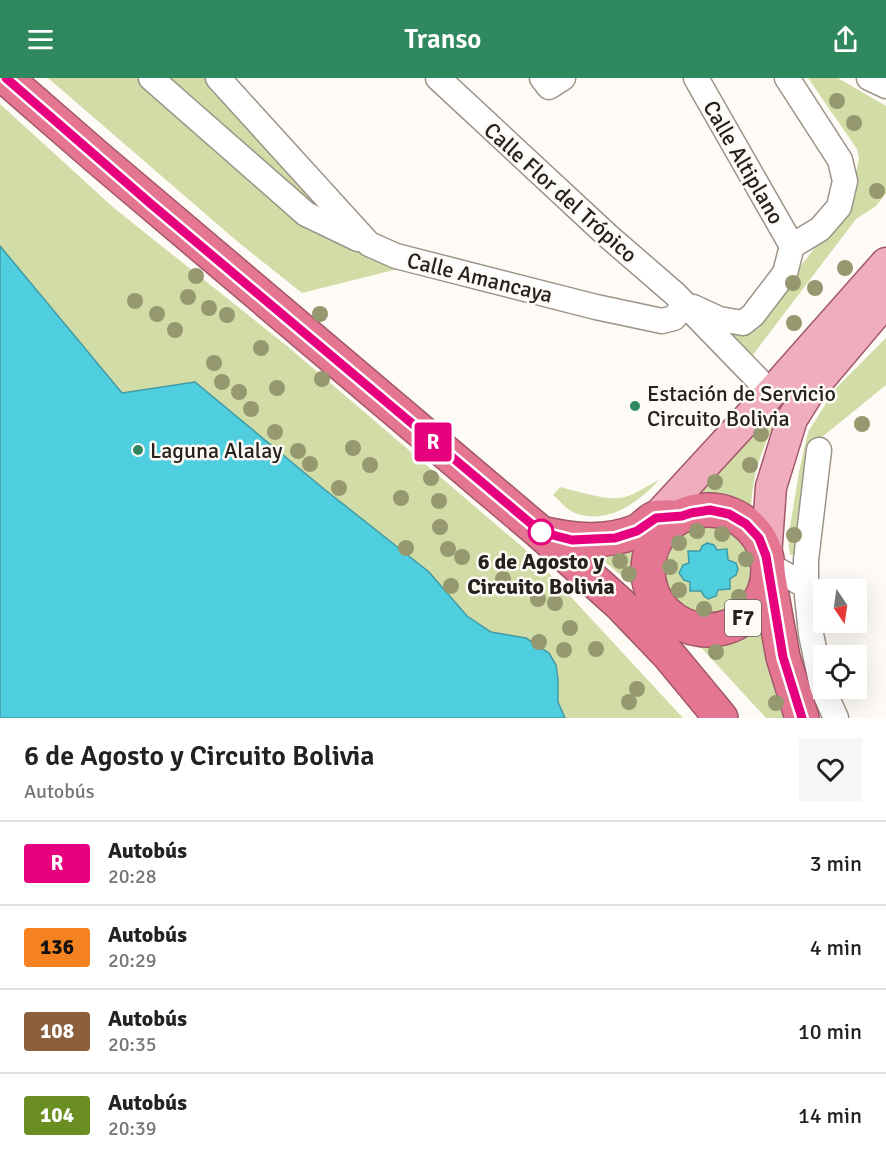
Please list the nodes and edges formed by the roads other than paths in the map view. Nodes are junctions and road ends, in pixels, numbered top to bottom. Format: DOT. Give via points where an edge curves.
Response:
graph roads {
  1 [pos="6,78"];
  2 [pos="151,78"];
  3 [pos="218,78"];
  4 [pos="438,78"];
  5 [pos="696,78"];
  6 [pos="787,78"];
  7 [pos="869,78"];
  8 [pos="886,86"];
  9 [pos="369,244"];
  10 [pos="792,246"];
  11 [pos="886,263"];
  12 [pos="886,301"];
  13 [pos="685,304"];
  14 [pos="771,393"];
  15 [pos="819,450"];
  16 [pos="664,527"];
  17 [pos="541,532"];
  18 [pos="767,564"];
  19 [pos="806,586"];
  20 [pos="651,587"];
  21 [pos="620,604"];
  22 [pos="656,621"];
  23 [pos="692,627"];
  24 [pos="668,654"];
  25 [pos="721,718"];
  26 [pos="802,718"];
  27 [pos="836,718"];
  1 -- 17 [label="highway, F7"];
  2 -- 9 [label="street" via="306,214"];
  3 -- 9 [label="street, Calle Amancaya"];
  4 -- 13 [label="street, Calle Flor del Trópico"];
  5 -- 10 [label="street, Calle Altiplano"];
  6 -- 10 [label="street" via="840,160 844,181 839,207 820,229"];
  7 -- 8 [label="street"];
  9 -- 13 [label="street, Calle Amancaya" via="396,256 662,321 674,318"];
  10 -- 13 [label="street" via="785,273 743,323 719,319"];
  11 -- 14 [label="main road, F7"];
  12 -- 18 [label="main road, F7" via="809,392 792,419 771,487"];
  13 -- 14 [label="street"];
  14 -- 16 [label="main road, F7"];
  15 -- 19 [label="street"];
  16 -- 17 [label="highway, F7" via="615,538 572,540"];
  16 -- 18 [label="highway, F7" via="691,513 710,510 738,518 753,531"];
  16 -- 20 [label="highway" via="648,570"];
  17 -- 21 [label="highway, F7"];
  18 -- 19 [label="street"];
  18 -- 23 [label="highway, F7" via="761,597 744,617 719,628"];
  18 -- 26 [label="highway, F7" via="783,657"];
  19 -- 27 [label="street" via="822,687"];
  20 -- 22 [label="highway"];
  20 -- 23 [label="highway, F7" via="666,612"];
  21 -- 22 [label="highway"];
  21 -- 24 [label="highway, F7"];
  22 -- 23 [label="highway"];
  22 -- 24 [label="highway"];
  24 -- 25 [label="highway, F7"];
}
